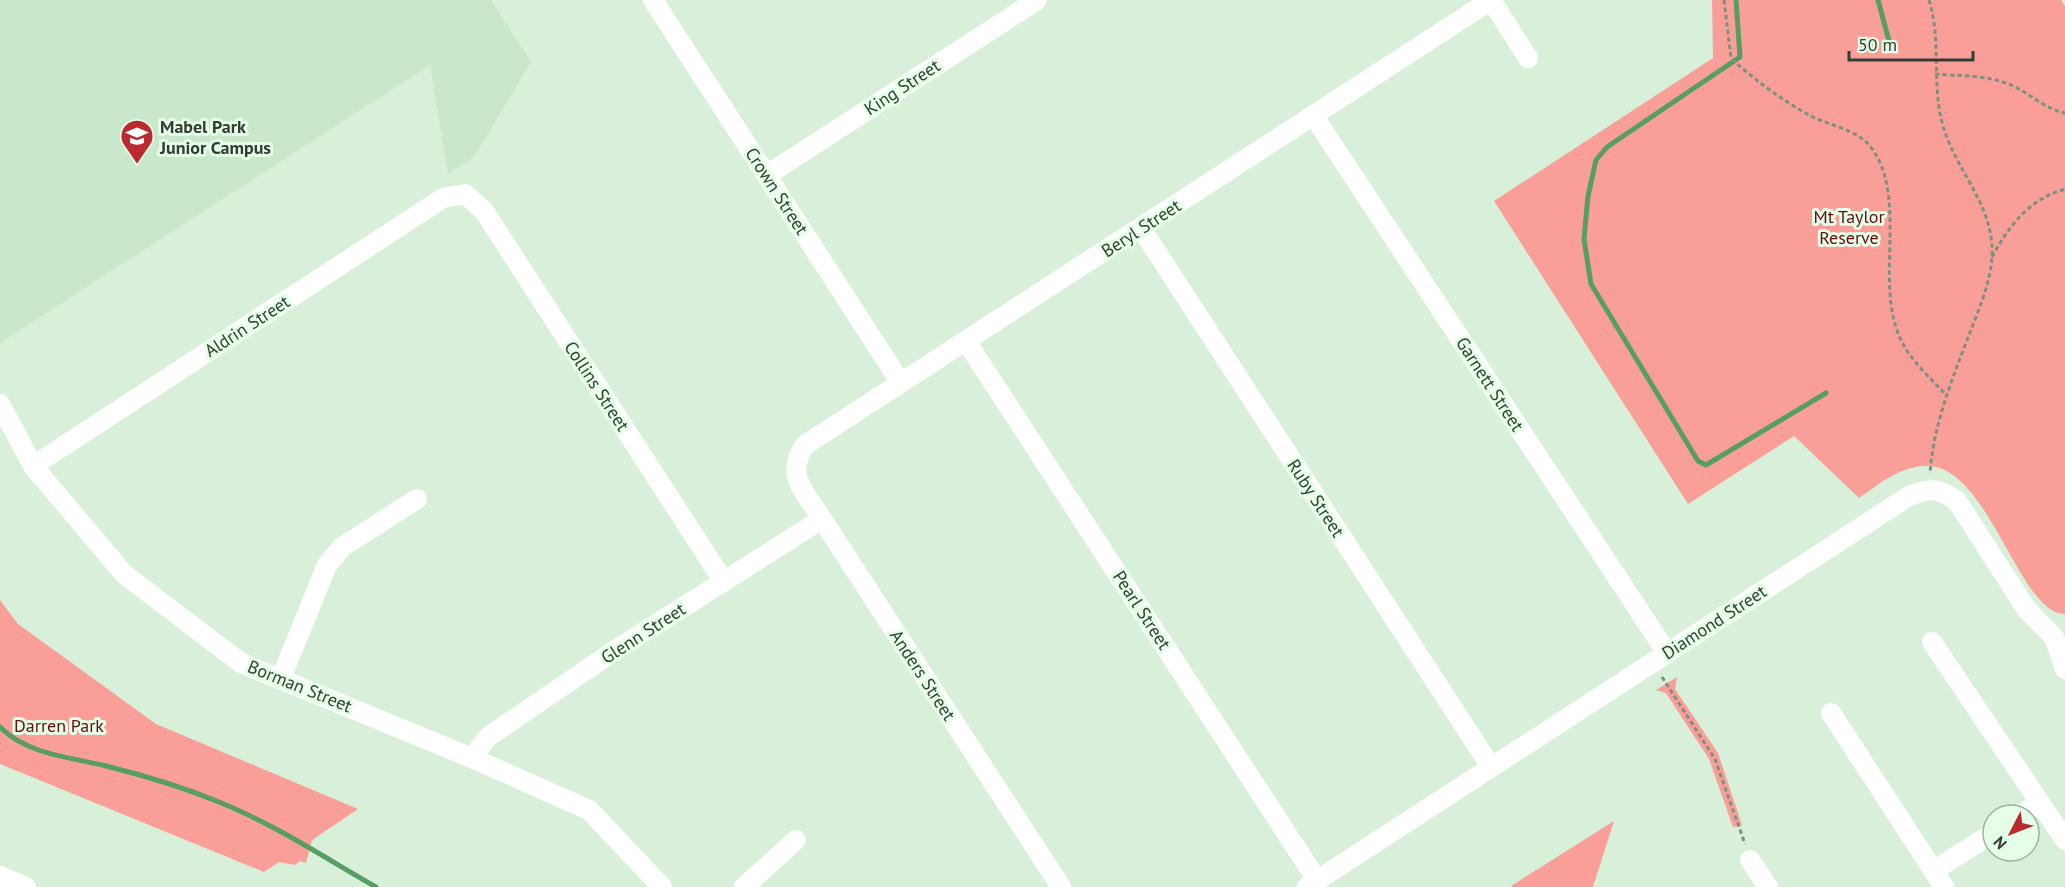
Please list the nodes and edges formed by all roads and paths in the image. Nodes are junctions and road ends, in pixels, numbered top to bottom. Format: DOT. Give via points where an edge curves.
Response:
graph roads {
  1 [pos="653,0"];
  2 [pos="1037,0"];
  3 [pos="1491,0"];
  4 [pos="1724,0"];
  5 [pos="1929,0"];
  6 [pos="1528,58"];
  7 [pos="1935,74"];
  8 [pos="2065,113"];
  9 [pos="1313,115"];
  10 [pos="766,175"];
  11 [pos="2065,189"];
  12 [pos="465,195"];
  13 [pos="1141,228"];
  14 [pos="1992,258"];
  15 [pos="966,341"];
  16 [pos="901,383"];
  17 [pos="1946,395"];
  18 [pos="0,404"];
  19 [pos="795,460"];
  20 [pos="33,466"];
  21 [pos="1929,488"];
  22 [pos="417,499"];
  23 [pos="822,519"];
  24 [pos="724,582"];
  25 [pos="2059,634"];
  26 [pos="1932,642"];
  27 [pos="1660,658"];
  28 [pos="2065,669"];
  29 [pos="281,678"];
  30 [pos="1831,713"];
  31 [pos="472,758"];
  32 [pos="1491,767"];
  33 [pos="2037,803"];
  34 [pos="2041,808"];
  35 [pos="796,840"];
  36 [pos="2065,840"];
  37 [pos="1981,842"];
  38 [pos="1750,860"];
  39 [pos="0,876"];
  40 [pos="1938,879"];
  41 [pos="1312,884"];
  42 [pos="26,887"];
  43 [pos="662,887"];
  44 [pos="744,887"];
  45 [pos="1061,887"];
  46 [pos="1768,887"];
  1 -- 10 [label="street, Crown Street"];
  2 -- 10 [label="street, King Street"];
  3 -- 6 [label="street"];
  3 -- 9 [label="street, Beryl Street"];
  4 -- 17 [label="path" via="1731,58 1807,114 1860,137 1875,154 1889,203 1888,263 1894,320 1906,349"];
  5 -- 7 [label="path" via="1935,29"];
  7 -- 8 [label="path" via="2014,86 2043,105"];
  7 -- 14 [label="path" via="1943,125 1952,152 1991,227"];
  9 -- 13 [label="street, Beryl Street"];
  9 -- 27 [label="street, Garnett Street"];
  10 -- 16 [label="street, Crown Street"];
  11 -- 14 [label="path" via="2025,210 2013,222"];
  12 -- 20 [label="street, Aldrin Street" via="442,198"];
  12 -- 24 [label="street, Collins Street" via="484,211"];
  13 -- 15 [label="street, Beryl Street"];
  13 -- 32 [label="street, Ruby Street"];
  14 -- 17 [label="path" via="1978,310"];
  15 -- 16 [label="street, Beryl Street"];
  15 -- 41 [label="street, Pearl Street"];
  16 -- 19 [label="street, Beryl Street" via="806,445"];
  17 -- 21 [label="path"];
  18 -- 20 [label="street, Borman Street"];
  19 -- 23 [label="street, Anders Street" via="795,474"];
  20 -- 29 [label="street, Borman Street" via="124,574 241,663"];
  21 -- 25 [label="street" via="1943,491 1957,501 2027,610"];
  21 -- 27 [label="street, Diamond Street" via="1909,496"];
  22 -- 29 [label="street" via="342,547 327,565"];
  23 -- 24 [label="street, Glenn Street"];
  23 -- 45 [label="street, Anders Street"];
  24 -- 31 [label="street, Glenn Street" via="488,737"];
  25 -- 28 [label="street"];
  26 -- 33 [label="street"];
  27 -- 32 [label="street, Diamond Street"];
  27 -- 38 [label="path" via="1714,759"];
  29 -- 31 [label="street, Borman Street"];
  30 -- 40 [label="street"];
  31 -- 43 [label="street, Borman Street" via="589,810"];
  32 -- 41 [label="street, Diamond Street"];
  34 -- 36 [label="street"];
  35 -- 44 [label="street"];
  37 -- 40 [label="street"];
  38 -- 46 [label="street"];
  39 -- 42 [label="street"];
}
